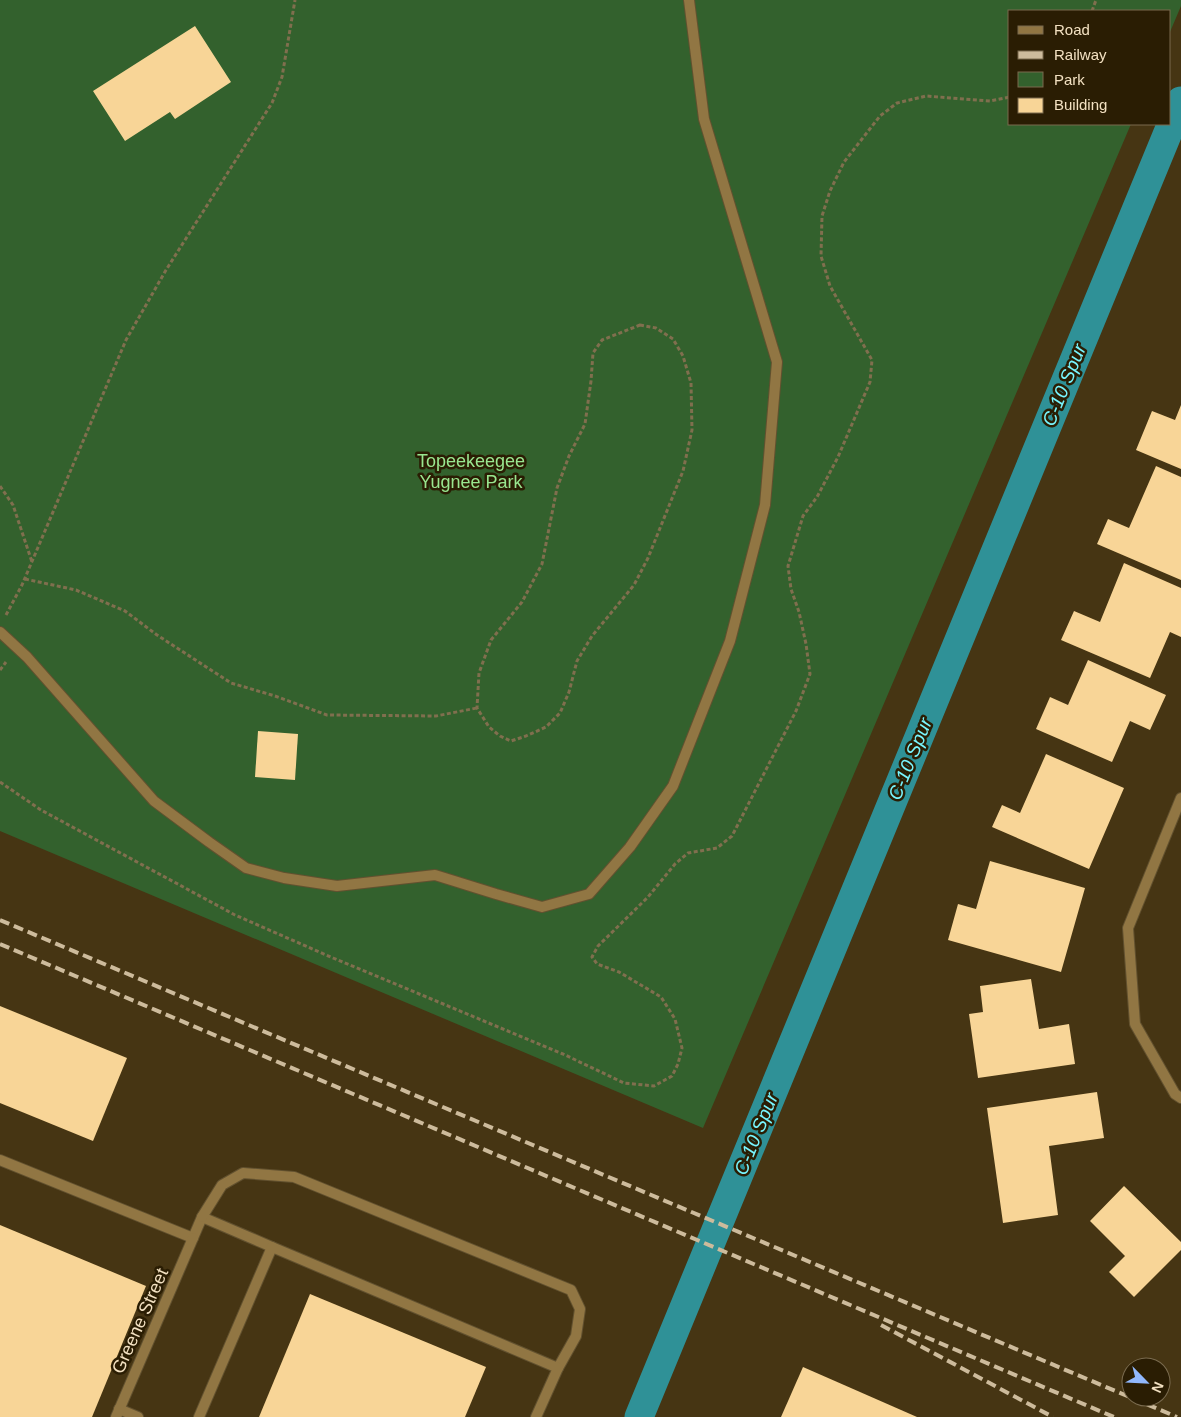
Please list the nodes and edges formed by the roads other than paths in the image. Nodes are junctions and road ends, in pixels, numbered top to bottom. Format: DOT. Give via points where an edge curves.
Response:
graph roads {
  1 [pos="690,0"];
  2 [pos="0,632"];
  3 [pos="1181,798"];
  4 [pos="1181,1098"];
  5 [pos="0,1160"];
  6 [pos="202,1217"];
  7 [pos="193,1238"];
  8 [pos="272,1247"];
  9 [pos="558,1368"];
  10 [pos="117,1413"];
  11 [pos="138,1417"];
  12 [pos="199,1417"];
  13 [pos="536,1417"];
  1 -- 2 [label="street" via="704,119 777,362 765,505 730,641 673,786 630,847 589,894 542,907 435,874 337,886 246,868 154,801 27,657"];
  3 -- 4 [label="street" via="1128,928 1135,1024 1175,1094"];
  5 -- 7 [label="street"];
  6 -- 7 [label="street, Greene Street"];
  6 -- 8 [label="street"];
  6 -- 9 [label="street, Greene Street" via="222,1185 243,1173 294,1177 571,1290 580,1310 576,1336"];
  7 -- 10 [label="street, Greene Street"];
  8 -- 9 [label="street"];
  8 -- 12 [label="street"];
  9 -- 13 [label="street, Greene Street"];
  10 -- 11 [label="street"];
}
